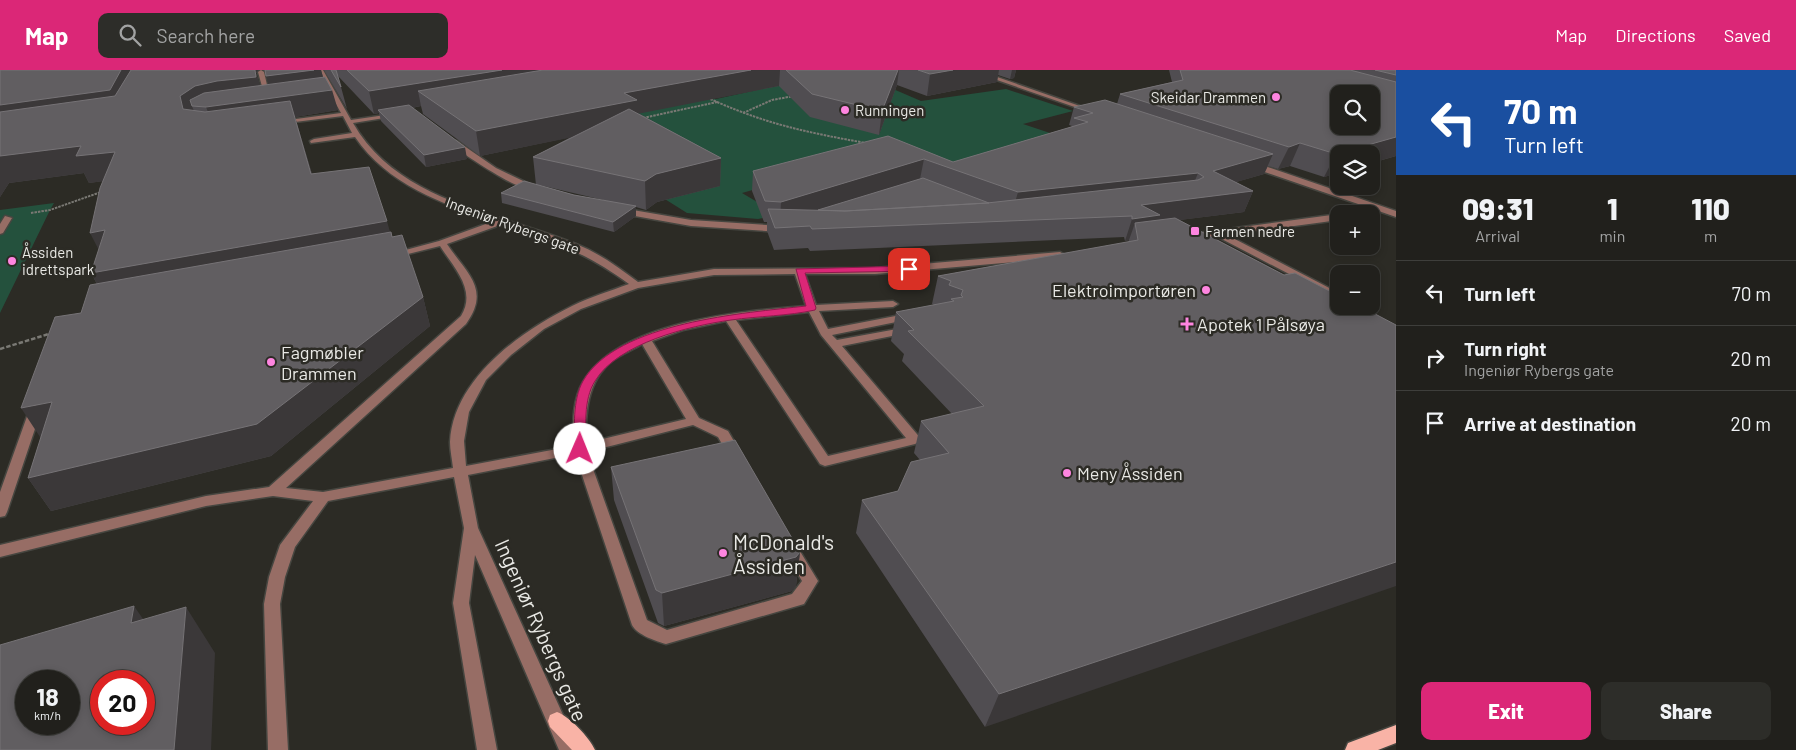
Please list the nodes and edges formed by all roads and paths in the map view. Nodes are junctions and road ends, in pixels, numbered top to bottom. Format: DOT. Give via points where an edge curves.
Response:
graph roads {
  1 [pos="320,70"];
  2 [pos="971,70"];
  3 [pos="261,72"];
  4 [pos="333,92"];
  5 [pos="324,94"];
  6 [pos="700,94"];
  7 [pos="797,96"];
  8 [pos="278,100"];
  9 [pos="269,101"];
  10 [pos="259,102"];
  11 [pos="717,102"];
  12 [pos="404,113"];
  13 [pos="742,113"];
  14 [pos="345,114"];
  15 [pos="1102,114"];
  16 [pos="641,118"];
  17 [pos="350,122"];
  18 [pos="272,124"];
  19 [pos="356,135"];
  20 [pos="445,137"];
  21 [pos="314,141"];
  22 [pos="869,143"];
  23 [pos="1244,162"];
  24 [pos="110,189"];
  25 [pos="546,192"];
  26 [pos="609,208"];
  27 [pos="1396,208"];
  28 [pos="1386,210"];
  29 [pos="1380,211"];
  30 [pos="1396,214"];
  31 [pos="8,218"];
  32 [pos="1330,218"];
  33 [pos="500,222"];
  34 [pos="790,226"];
  35 [pos="0,231"];
  36 [pos="1218,234"];
  37 [pos="1179,239"];
  38 [pos="442,244"];
  39 [pos="1072,254"];
  40 [pos="385,256"];
  41 [pos="799,271"];
  42 [pos="636,285"];
  43 [pos="1330,292"];
  44 [pos="893,304"];
  45 [pos="812,308"];
  46 [pos="920,314"];
  47 [pos="729,317"];
  48 [pos="922,327"];
  49 [pos="55,332"];
  50 [pos="825,333"];
  51 [pos="645,340"];
  52 [pos="835,344"];
  53 [pos="0,349"];
  54 [pos="41,393"];
  55 [pos="694,421"];
  56 [pos="580,449"];
  57 [pos="742,467"];
  58 [pos="460,471"];
  59 [pos="273,491"];
  60 [pos="323,497"];
  61 [pos="0,512"];
  62 [pos="471,528"];
  63 [pos="781,532"];
  64 [pos="0,551"];
  65 [pos="557,721"];
  66 [pos="1396,734"];
  67 [pos="278,750"];
  68 [pos="487,750"];
  69 [pos="569,750"];
  70 [pos="585,750"];
  71 [pos="1355,750"];
  1 -- 4 [label="street, Ingeniør Rybergs gate"];
  2 -- 15 [label="street"];
  3 -- 9 [label="street"];
  4 -- 5 [label="street"];
  4 -- 14 [label="street, Ingeniør Rybergs gate"];
  6 -- 11 [label="path"];
  7 -- 13 [label="path" via="772,100"];
  8 -- 9 [label="street"];
  9 -- 10 [label="street"];
  11 -- 13 [label="path"];
  11 -- 16 [label="path"];
  12 -- 17 [label="street"];
  13 -- 22 [label="path" via="801,132"];
  14 -- 17 [label="street, Ingeniør Rybergs gate"];
  14 -- 18 [label="street"];
  17 -- 19 [label="street, Ingeniør Rybergs gate"];
  19 -- 21 [label="street"];
  19 -- 33 [label="street, Ingeniør Rybergs gate" via="374,157 410,182 430,194"];
  20 -- 25 [label="street" via="494,169"];
  23 -- 28 [label="street"];
  24 -- 31 [label="path" via="50,210"];
  26 -- 34 [label="street" via="691,223 772,229"];
  27 -- 28 [label="street"];
  28 -- 29 [label="street"];
  28 -- 30 [label="street"];
  31 -- 35 [label="street"];
  32 -- 36 [label="street"];
  33 -- 38 [label="street"];
  33 -- 42 [label="street, Ingeniør Rybergs gate" via="572,244 615,268"];
  36 -- 37 [label="street"];
  36 -- 43 [label="street"];
  38 -- 40 [label="street"];
  38 -- 59 [label="street" via="471,289 471,307 462,322"];
  39 -- 41 [label="street, Ingeniør Rybergs gate" via="926,268"];
  41 -- 42 [label="street, Ingeniør Rybergs gate" via="714,272"];
  41 -- 45 [label="street"];
  42 -- 58 [label="street, Ingeniør Rybergs gate" via="577,307 540,327 482,378 463,412 458,441"];
  44 -- 45 [label="street"];
  45 -- 47 [label="street"];
  45 -- 50 [label="street"];
  46 -- 50 [label="street"];
  47 -- 51 [label="street"];
  47 -- 52 [label="street" via="825,460 915,440"];
  48 -- 52 [label="street"];
  49 -- 53 [label="path"];
  50 -- 52 [label="street"];
  51 -- 55 [label="street"];
  51 -- 56 [label="street" via="619,352 588,382 581,407"];
  54 -- 61 [label="street"];
  55 -- 56 [label="street"];
  55 -- 57 [label="street" via="723,434"];
  56 -- 58 [label="street"];
  56 -- 63 [label="street" via="640,625 666,637 798,599 810,581"];
  58 -- 60 [label="street"];
  58 -- 62 [label="street, Ingeniør Rybergs gate"];
  59 -- 60 [label="street"];
  59 -- 64 [label="street" via="206,501"];
  60 -- 67 [label="street" via="288,545 272,604"];
  62 -- 65 [label="street, Ingeniør Rybergs gate"];
  62 -- 68 [label="street, Ingeniør Rybergs gate" via="461,603"];
  65 -- 69 [label="street, Ingeniør Rybergs gate"];
  65 -- 70 [label="main road"];
  66 -- 71 [label="main road"];
}
